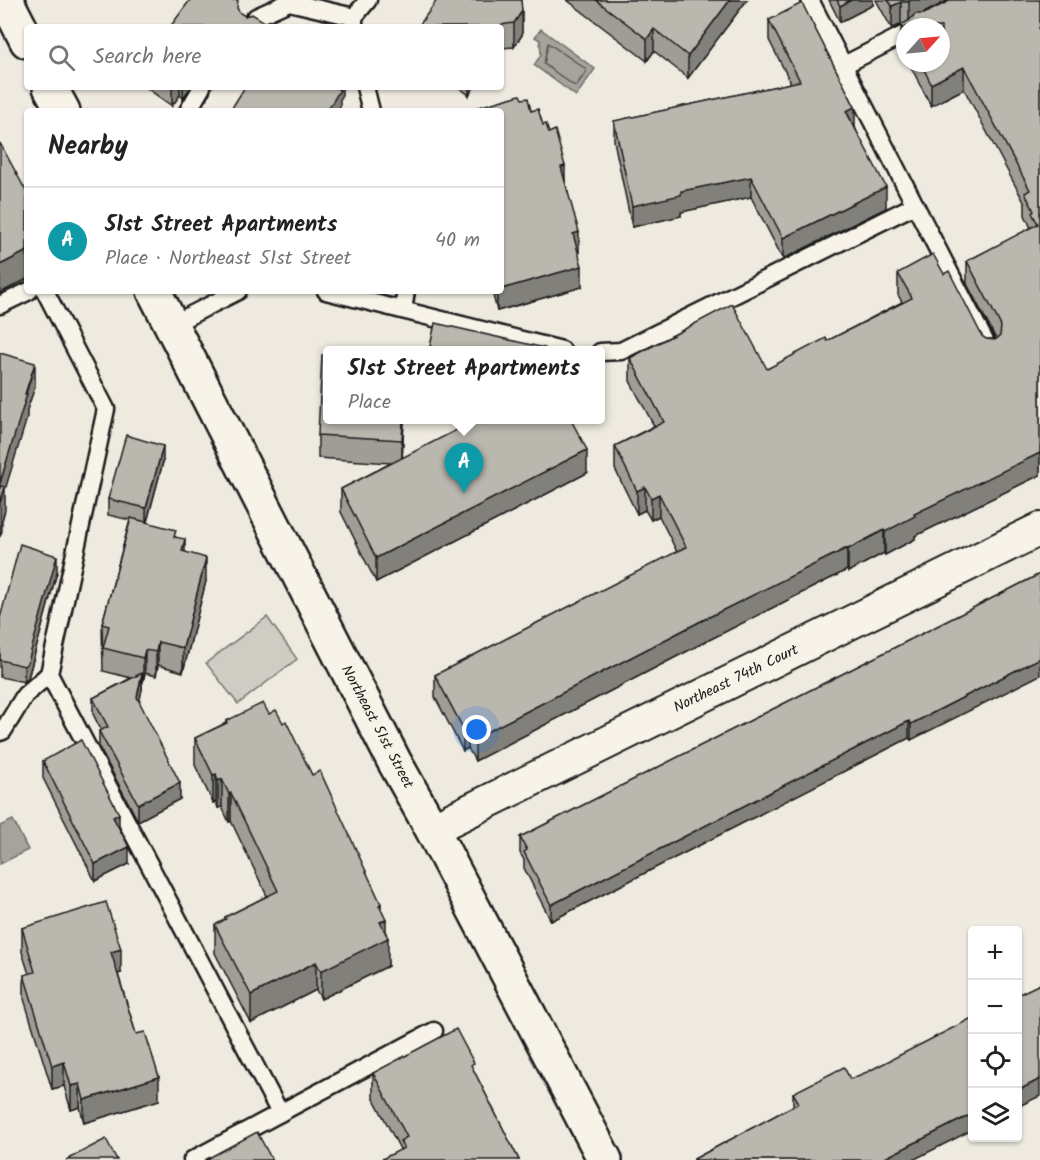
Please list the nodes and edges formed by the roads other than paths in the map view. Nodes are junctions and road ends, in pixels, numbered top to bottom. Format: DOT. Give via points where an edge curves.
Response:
graph roads {
  1 [pos="6,0"];
  2 [pos="368,0"];
  3 [pos="810,0"];
  4 [pos="0,3"];
  5 [pos="354,22"];
  6 [pos="250,24"];
  7 [pos="24,35"];
  8 [pos="896,39"];
  9 [pos="844,65"];
  10 [pos="52,90"];
  11 [pos="200,90"];
  12 [pos="366,90"];
  13 [pos="61,108"];
  14 [pos="190,108"];
  15 [pos="370,108"];
  16 [pos="915,205"];
  17 [pos="24,293"];
  18 [pos="47,294"];
  19 [pos="156,294"];
  20 [pos="232,294"];
  21 [pos="338,294"];
  22 [pos="406,294"];
  23 [pos="0,305"];
  24 [pos="403,310"];
  25 [pos="171,325"];
  26 [pos="543,346"];
  27 [pos="605,352"];
  28 [pos="991,353"];
  29 [pos="1040,529"];
  30 [pos="49,674"];
  31 [pos="0,732"];
  32 [pos="432,829"];
  33 [pos="434,1031"];
  34 [pos="280,1113"];
  35 [pos="192,1160"];
  36 [pos="605,1160"];
  1 -- 4 [label="street"];
  1 -- 7 [label="street"];
  2 -- 5 [label="lane"];
  3 -- 9 [label="lane"];
  5 -- 6 [label="lane" via="289,2 256,17"];
  8 -- 9 [label="lane"];
  9 -- 16 [label="lane"];
  10 -- 13 [label="street"];
  11 -- 14 [label="lane"];
  12 -- 15 [label="lane"];
  16 -- 27 [label="lane" via="621,351"];
  16 -- 28 [label="lane"];
  17 -- 23 [label="lane"];
  18 -- 30 [label="lane" via="106,409"];
  19 -- 25 [label="street, Northeast 51st Street"];
  20 -- 25 [label="lane"];
  21 -- 24 [label="lane"];
  22 -- 24 [label="lane"];
  24 -- 26 [label="lane"];
  25 -- 32 [label="street, Northeast 51st Street"];
  29 -- 32 [label="street, Northeast 74th Court"];
  30 -- 31 [label="lane" via="25,695"];
  30 -- 34 [label="lane"];
  32 -- 36 [label="street, Northeast 51st Street"];
  33 -- 34 [label="lane"];
  34 -- 35 [label="lane"];
}
